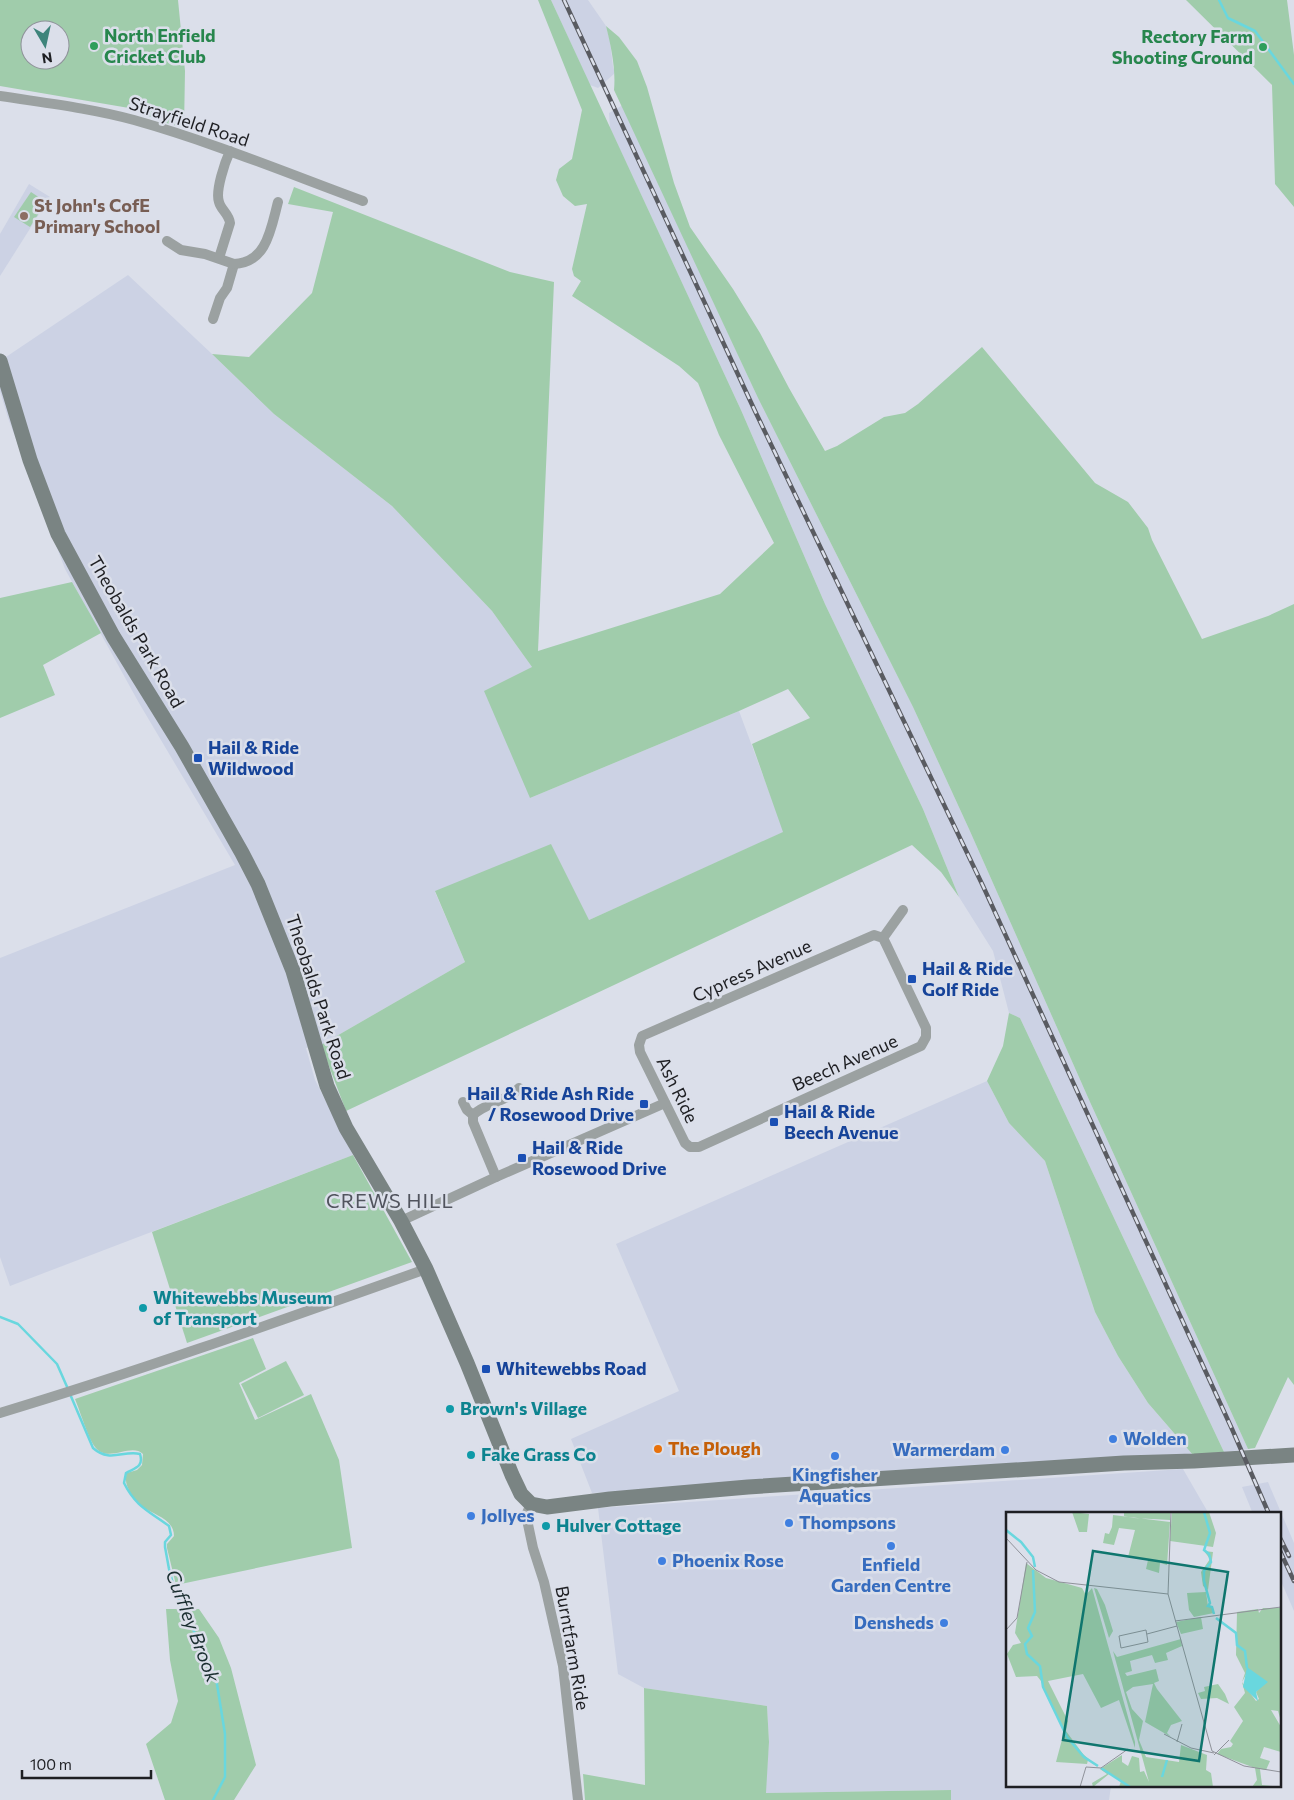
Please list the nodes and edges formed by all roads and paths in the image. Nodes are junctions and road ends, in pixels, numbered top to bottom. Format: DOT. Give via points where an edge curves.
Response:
graph roads {
  1 [pos="0,96"];
  2 [pos="230,151"];
  3 [pos="363,201"];
  4 [pos="278,202"];
  5 [pos="167,241"];
  6 [pos="219,258"];
  7 [pos="234,264"];
  8 [pos="212,320"];
  9 [pos="0,361"];
  10 [pos="903,910"];
  11 [pos="883,938"];
  12 [pos="639,1045"];
  13 [pos="520,1088"];
  14 [pos="463,1102"];
  15 [pos="665,1103"];
  16 [pos="473,1115"];
  17 [pos="690,1147"];
  18 [pos="496,1177"];
  19 [pos="401,1221"];
  20 [pos="426,1269"];
  21 [pos="0,1413"];
  22 [pos="1294,1455"];
  23 [pos="535,1505"];
  24 [pos="578,1800"];
  1 -- 2 [label="street, Strayfield Road" via="91,110"];
  2 -- 3 [label="street, Strayfield Road"];
  2 -- 6 [label="street" via="218,198 230,223"];
  4 -- 7 [label="street" via="271,230 261,250 252,261"];
  5 -- 6 [label="street" via="181,250"];
  6 -- 7 [label="street"];
  7 -- 8 [label="street"];
  9 -- 19 [label="street, Theobalds Park Road" via="30,460 58,534 246,861 270,911 293,972 327,1086 346,1128"];
  10 -- 11 [label="street"];
  11 -- 12 [label="street, Cypress Avenue" via="874,935 642,1036"];
  11 -- 17 [label="street, Beech Avenue" via="926,1028 921,1046 699,1147"];
  12 -- 15 [label="street, Ash Ride"];
  13 -- 16 [label="street" via="514,1095"];
  14 -- 16 [label="street"];
  15 -- 17 [label="street, Ash Ride"];
  15 -- 18 [label="street"];
  16 -- 18 [label="street"];
  18 -- 19 [label="street"];
  19 -- 20 [label="street, Theobalds Park Road"];
  20 -- 21 [label="street"];
  20 -- 23 [label="street, Theobalds Park Road" via="512,1475 521,1494"];
  22 -- 23 [label="street" via="748,1487"];
  23 -- 24 [label="street, Burntfarm Ride" via="526,1516 562,1658"];
}
